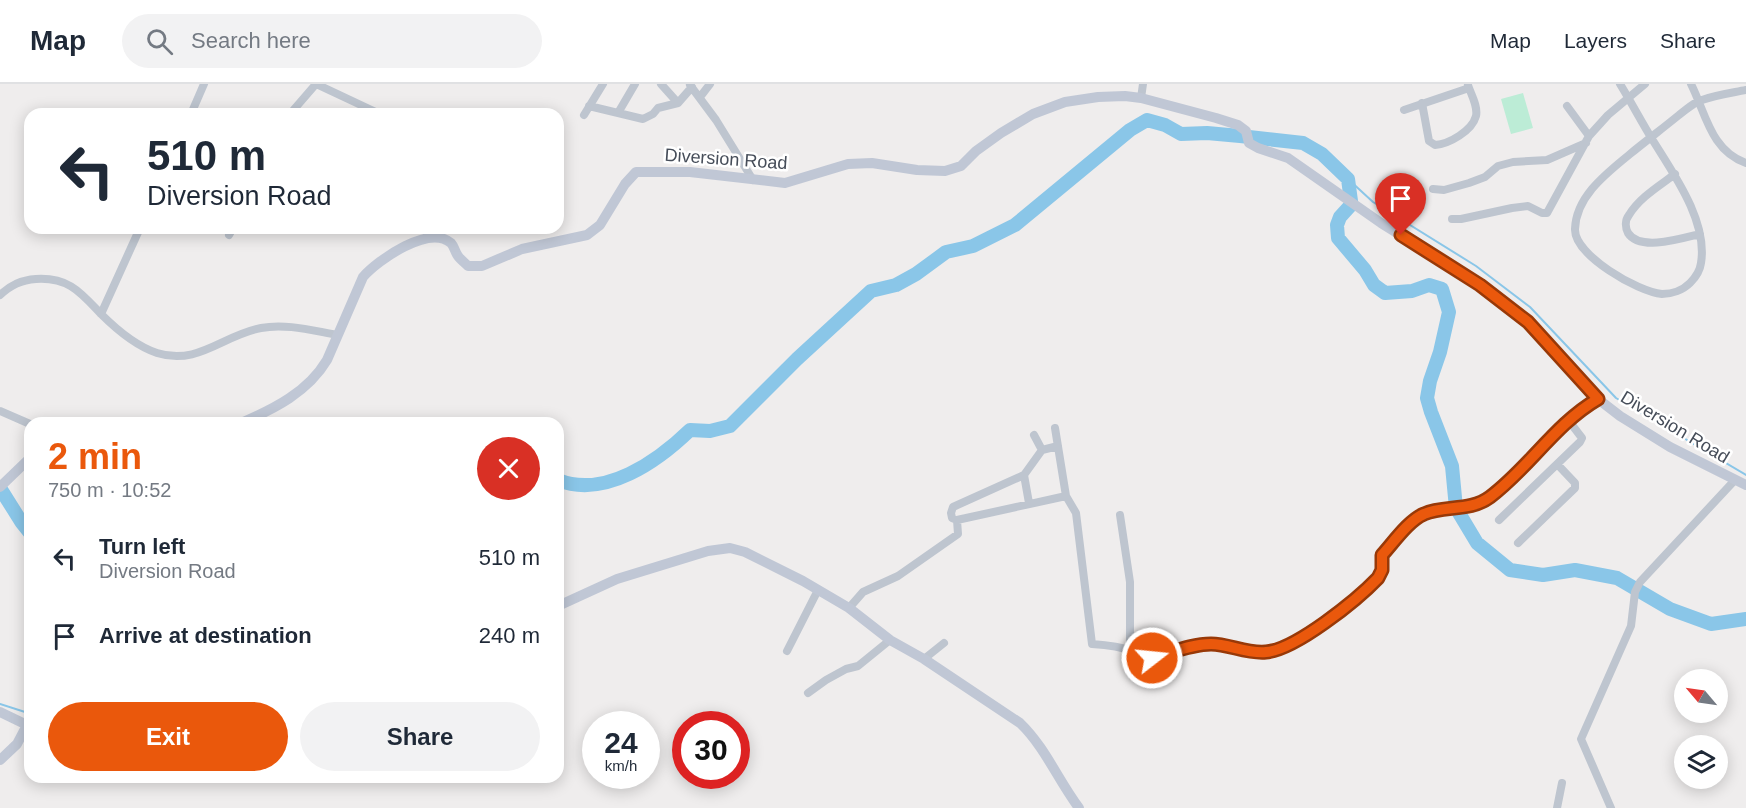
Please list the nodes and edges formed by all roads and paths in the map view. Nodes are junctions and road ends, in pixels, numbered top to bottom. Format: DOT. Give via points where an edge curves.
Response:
graph roads {
  1 [pos="204,84"];
  2 [pos="316,84"];
  3 [pos="603,84"];
  4 [pos="635,84"];
  5 [pos="661,84"];
  6 [pos="710,84"];
  7 [pos="1143,84"];
  8 [pos="1620,84"];
  9 [pos="1644,84"];
  10 [pos="1691,84"];
  11 [pos="691,86"];
  12 [pos="1468,86"];
  13 [pos="1746,90"];
  14 [pos="700,97"];
  15 [pos="1628,97"];
  16 [pos="1141,98"];
  17 [pos="1699,100"];
  18 [pos="678,103"];
  19 [pos="1422,103"];
  20 [pos="589,106"];
  21 [pos="1566,106"];
  22 [pos="194,108"];
  23 [pos="295,108"];
  24 [pos="367,108"];
  25 [pos="1404,110"];
  26 [pos="618,113"];
  27 [pos="584,115"];
  28 [pos="1651,137"];
  29 [pos="1588,139"];
  30 [pos="1744,162"];
  31 [pos="1675,174"];
  32 [pos="753,180"];
  33 [pos="1433,189"];
  34 [pos="1452,219"];
  35 [pos="137,234"];
  36 [pos="425,234"];
  37 [pos="430,234"];
  38 [pos="1700,234"];
  39 [pos="0,296"];
  40 [pos="101,314"];
  41 [pos="338,335"];
  42 [pos="1598,399"];
  43 [pos="0,411"];
  44 [pos="256,417"];
  45 [pos="1569,420"];
  46 [pos="24,421"];
  47 [pos="1055,428"];
  48 [pos="1034,435"];
  49 [pos="1058,446"];
  50 [pos="1042,450"];
  51 [pos="24,464"];
  52 [pos="1558,465"];
  53 [pos="1024,475"];
  54 [pos="1734,481"];
  55 [pos="1746,485"];
  56 [pos="2,486"];
  57 [pos="1066,496"];
  58 [pos="1029,503"];
  59 [pos="1120,515"];
  60 [pos="957,520"];
  61 [pos="1499,520"];
  62 [pos="1518,543"];
  63 [pos="818,590"];
  64 [pos="564,603"];
  65 [pos="849,608"];
  66 [pos="890,640"];
  67 [pos="944,643"];
  68 [pos="1130,650"];
  69 [pos="787,651"];
  70 [pos="924,659"];
  71 [pos="808,693"];
  72 [pos="0,712"];
  73 [pos="24,723"];
  74 [pos="24,733"];
  75 [pos="0,760"];
  76 [pos="1562,783"];
  77 [pos="1079,808"];
  78 [pos="1557,808"];
  79 [pos="1611,808"];
  1 -- 22 [label="street"];
  2 -- 23 [label="street"];
  2 -- 24 [label="street"];
  3 -- 20 [label="street"];
  4 -- 26 [label="street"];
  5 -- 18 [label="street"];
  6 -- 14 [label="street"];
  7 -- 16 [label="street"];
  8 -- 15 [label="street"];
  9 -- 15 [label="street"];
  10 -- 17 [label="street"];
  11 -- 14 [label="street"];
  11 -- 18 [label="street"];
  12 -- 19 [label="street"];
  12 -- 19 [label="street" via="1476,114 1472,124 1444,145 1435,146 1429,141"];
  13 -- 17 [label="street"];
  14 -- 32 [label="street"];
  15 -- 28 [label="street"];
  15 -- 29 [label="street"];
  16 -- 32 [label="street, Diversion Road" via="1098,97 1065,102 1001,132 961,166 945,171 848,164 785,183"];
  16 -- 42 [label="street, Diversion Road" via="1238,126 1258,148 1288,158 1480,285 1528,322"];
  17 -- 28 [label="street"];
  17 -- 30 [label="street" via="1719,145"];
  18 -- 26 [label="street" via="658,108 643,119"];
  19 -- 25 [label="street"];
  20 -- 26 [label="street"];
  20 -- 27 [label="street"];
  21 -- 29 [label="street"];
  28 -- 31 [label="street"];
  28 -- 38 [label="street" via="1606,173 1586,195 1575,231 1582,245 1599,263 1643,288 1673,293 1698,272"];
  29 -- 33 [label="street" via="1547,160 1505,164 1468,183"];
  29 -- 34 [label="street" via="1547,213 1528,206 1512,207"];
  31 -- 38 [label="street"];
  31 -- 38 [label="street" via="1629,215 1627,230 1632,237 1654,243"];
  32 -- 37 [label="street, Diversion Road" via="690,172 636,172 600,225 587,235 522,249 482,266 468,266 452,244"];
  35 -- 40 [label="street"];
  36 -- 41 [label="street, Diversion Road" via="371,268 358,287"];
  39 -- 40 [label="street" via="25,280 53,279 81,293"];
  40 -- 41 [label="street" via="143,347 181,357 262,327"];
  41 -- 44 [label="street, Diversion Road" via="321,370 308,383 294,396"];
  42 -- 45 [label="street"];
  42 -- 54 [label="street, Diversion Road" via="1667,445"];
  43 -- 46 [label="street"];
  45 -- 52 [label="street" via="1582,438"];
  45 -- 68 [label="street" via="1482,502 1428,512 1415,520 1382,555 1382,570 1373,583 1332,617 1279,649 1256,652 1212,644 1148,658"];
  47 -- 49 [label="street"];
  48 -- 50 [label="street"];
  49 -- 50 [label="street"];
  49 -- 57 [label="street"];
  50 -- 53 [label="street"];
  51 -- 56 [label="street"];
  52 -- 61 [label="street"];
  52 -- 62 [label="street" via="1575,483 1575,489"];
  53 -- 58 [label="street"];
  53 -- 60 [label="street" via="953,507 952,518"];
  54 -- 55 [label="street, Diversion Road"];
  54 -- 79 [label="street" via="1635,592 1631,627 1581,739"];
  57 -- 58 [label="street"];
  57 -- 68 [label="street" via="1076,513 1092,645"];
  58 -- 60 [label="street"];
  59 -- 68 [label="street" via="1130,582"];
  60 -- 65 [label="street" via="958,534 898,576 863,592"];
  63 -- 64 [label="street" via="746,552 730,549 708,551 617,579"];
  63 -- 65 [label="street"];
  63 -- 69 [label="street"];
  65 -- 66 [label="street"];
  66 -- 70 [label="street"];
  66 -- 71 [label="street" via="858,666 846,669"];
  67 -- 70 [label="street"];
  70 -- 77 [label="street" via="1032,734"];
  72 -- 73 [label="street"];
  74 -- 75 [label="street"];
  76 -- 78 [label="street"];
}
